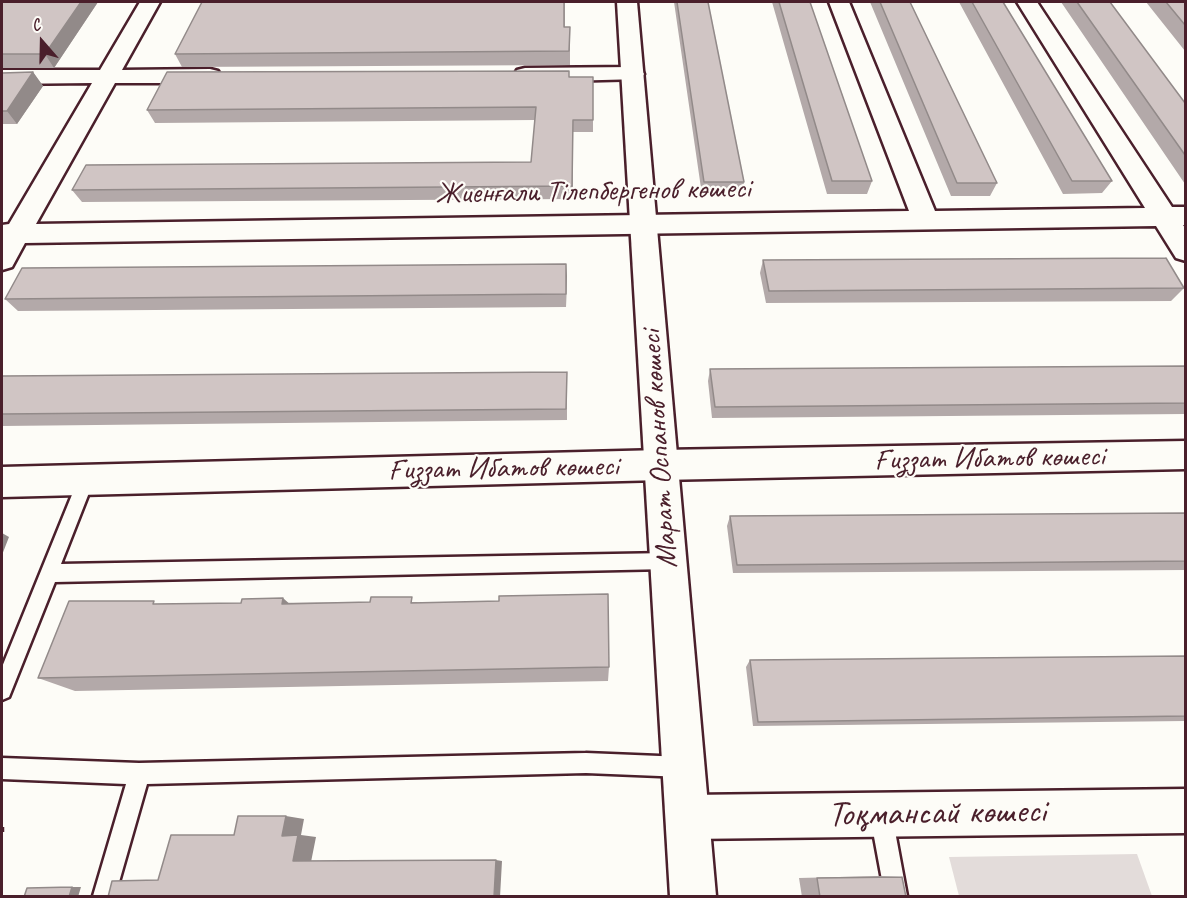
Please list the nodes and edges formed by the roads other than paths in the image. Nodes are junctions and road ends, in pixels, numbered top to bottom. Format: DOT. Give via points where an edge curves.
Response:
graph roads {
  1 [pos="150,2"];
  2 [pos="627,2"];
  3 [pos="839,2"];
  4 [pos="1027,2"];
  5 [pos="633,74"];
  6 [pos="501,75"];
  7 [pos="108,76"];
  8 [pos="227,76"];
  9 [pos="2,77"];
  10 [pos="1175,216"];
  11 [pos="926,220"];
  12 [pos="644,224"];
  13 [pos="9,234"];
  14 [pos="1185,251"];
  15 [pos="2,260"];
  16 [pos="1185,455"];
  17 [pos="661,465"];
  18 [pos="86,480"];
  19 [pos="2,482"];
  20 [pos="668,561"];
  21 [pos="48,573"];
  22 [pos="10,646"];
  23 [pos="2,690"];
  24 [pos="684,767"];
  25 [pos="2,769"];
  26 [pos="139,774"];
  27 [pos="1185,811"];
  28 [pos="881,814"];
  29 [pos="688,817"];
  30 [pos="104,897"];
  31 [pos="693,897"];
  32 [pos="896,897"];
  1 -- 7 [label="street"];
  2 -- 5 [label="street, Марат Оспанов көшесі"];
  3 -- 11 [label="street"];
  4 -- 10 [label="street"];
  5 -- 6 [label="street"];
  5 -- 12 [label="street, Марат Оспанов көшесі"];
  7 -- 8 [label="street"];
  7 -- 9 [label="street"];
  7 -- 13 [label="street"];
  10 -- 11 [label="street, Жиенғали Тілепбергенов көшесі"];
  10 -- 14 [label="street"];
  11 -- 12 [label="street, Жиенғали Тілепбергенов көшесі"];
  12 -- 13 [label="street, Жиенғали Тілепбергенов көшесі"];
  12 -- 17 [label="street, Марат Оспанов көшесі"];
  13 -- 15 [label="street"];
  16 -- 17 [label="street, Ғиззат Ибатов көшесі"];
  17 -- 18 [label="street, Ғиззат Ибатов көшесі"];
  17 -- 20 [label="street, Марат Оспанов көшесі"];
  18 -- 19 [label="street, Ғиззат Ибатов көшесі"];
  18 -- 21 [label="lane"];
  20 -- 21 [label="lane"];
  20 -- 24 [label="street, Марат Оспанов көшесі"];
  21 -- 22 [label="lane"];
  22 -- 23 [label="lane"];
  24 -- 26 [label="lane" via="586,763"];
  24 -- 29 [label="street, Марат Оспанов көшесі"];
  25 -- 26 [label="lane"];
  26 -- 30 [label="lane"];
  27 -- 28 [label="street, Тоқмансай көшесі"];
  28 -- 29 [label="street, Тоқмансай көшесі"];
  28 -- 32 [label="lane"];
  29 -- 31 [label="street, Марат Оспанов көшесі"];
}
